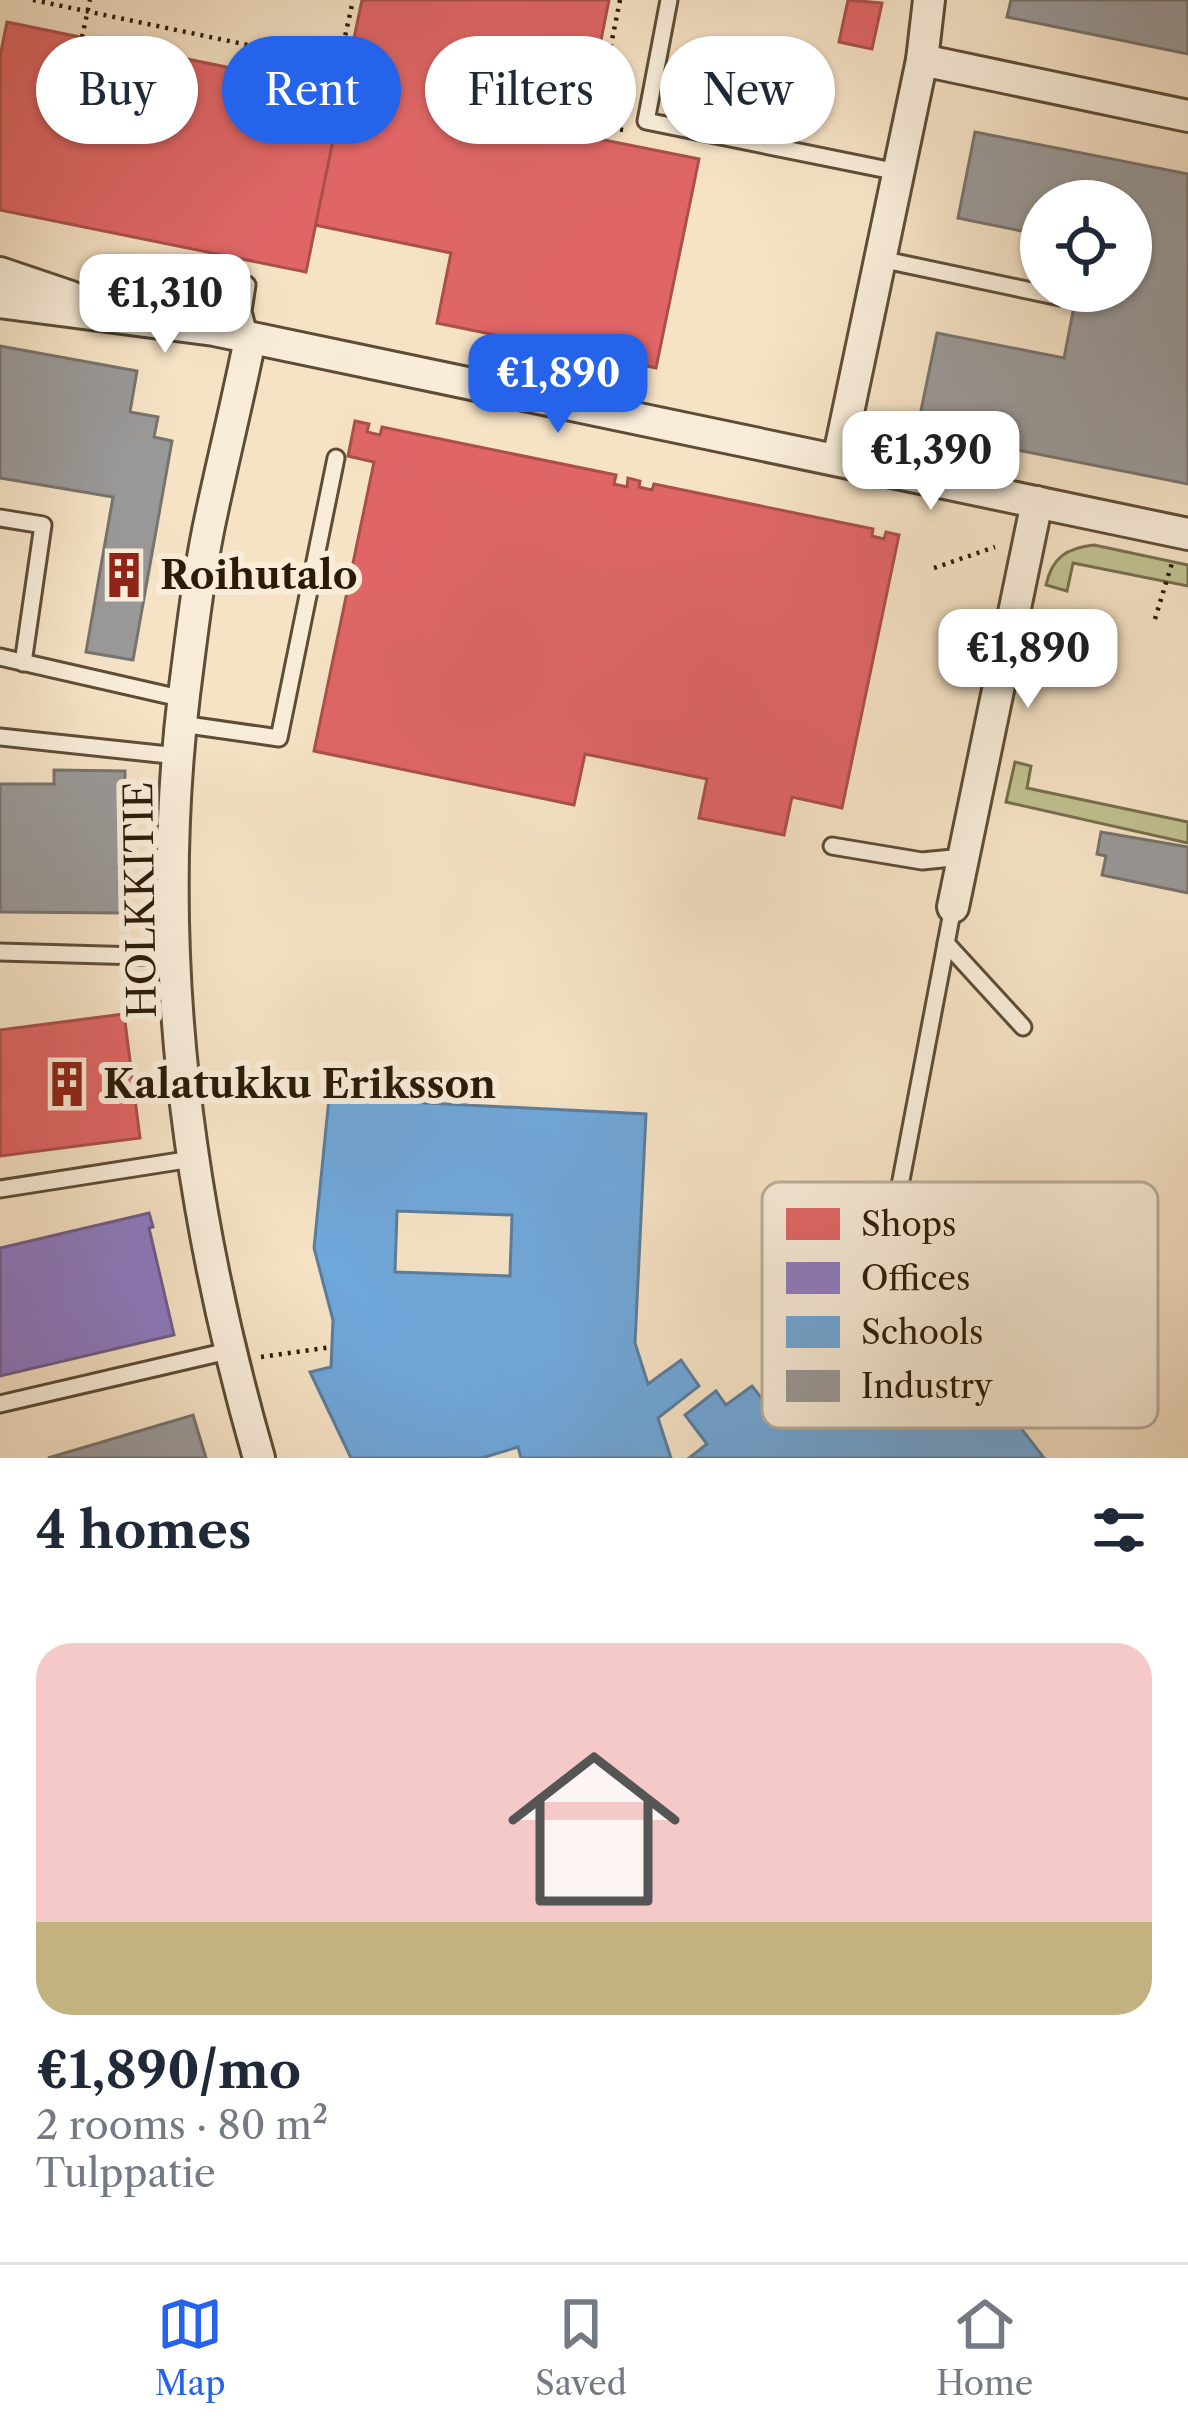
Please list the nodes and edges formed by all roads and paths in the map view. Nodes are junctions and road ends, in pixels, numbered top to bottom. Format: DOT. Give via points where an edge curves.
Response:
graph roads {
  1 [pos="32,0"];
  2 [pos="90,0"];
  3 [pos="353,0"];
  4 [pos="669,0"];
  5 [pos="929,0"];
  6 [pos="88,11"];
  7 [pos="82,36"];
  8 [pos="922,60"];
  9 [pos="1188,116"];
  10 [pos="898,172"];
  11 [pos="880,259"];
  12 [pos="0,273"];
  13 [pos="247,285"];
  14 [pos="1020,289"];
  15 [pos="0,302"];
  16 [pos="128,316"];
  17 [pos="250,339"];
  18 [pos="336,458"];
  19 [pos="838,460"];
  20 [pos="1037,502"];
  21 [pos="0,518"];
  22 [pos="1000,545"];
  23 [pos="1181,546"];
  24 [pos="934,568"];
  25 [pos="1155,620"];
  26 [pos="0,657"];
  27 [pos="23,662"];
  28 [pos="182,711"];
  29 [pos="0,737"];
  30 [pos="178,756"];
  31 [pos="832,846"];
  32 [pos="963,857"];
  33 [pos="953,907"];
  34 [pos="946,944"];
  35 [pos="0,952"];
  36 [pos="175,957"];
  37 [pos="1023,1027"];
  38 [pos="192,1159"];
  39 [pos="900,1182"];
  40 [pos="0,1190"];
  41 [pos="332,1347"];
  42 [pos="228,1351"];
  43 [pos="261,1357"];
  44 [pos="0,1403"];
  45 [pos="259,1458"];
  1 -- 6 [label="path"];
  2 -- 6 [label="path"];
  3 -- 6 [label="path" via="338,64"];
  4 -- 10 [label="lane" via="646,121"];
  5 -- 8 [label="street"];
  6 -- 7 [label="path"];
  8 -- 9 [label="street"];
  8 -- 10 [label="street"];
  10 -- 11 [label="street"];
  11 -- 14 [label="lane"];
  11 -- 19 [label="street"];
  12 -- 16 [label="street"];
  13 -- 17 [label="lane"];
  15 -- 16 [label="street"];
  16 -- 17 [label="street"];
  17 -- 19 [label="street"];
  17 -- 28 [label="street, HOLKKITIE" via="212,510"];
  18 -- 28 [label="lane" via="279,738"];
  19 -- 20 [label="street"];
  20 -- 23 [label="street"];
  20 -- 32 [label="street"];
  21 -- 27 [label="lane" via="43,524"];
  22 -- 24 [label="path"];
  23 -- 25 [label="path"];
  26 -- 27 [label="lane"];
  27 -- 28 [label="lane"];
  28 -- 30 [label="street, HOLKKITIE"];
  29 -- 30 [label="lane"];
  30 -- 36 [label="street, HOLKKITIE"];
  31 -- 32 [label="lane" via="922,861"];
  32 -- 33 [label="street"];
  33 -- 34 [label="lane"];
  34 -- 37 [label="lane"];
  34 -- 39 [label="lane"];
  35 -- 36 [label="lane"];
  36 -- 38 [label="street, HOLKKITIE"];
  38 -- 40 [label="lane"];
  38 -- 42 [label="street, HOLKKITIE"];
  41 -- 43 [label="path"];
  42 -- 44 [label="lane"];
  42 -- 45 [label="street, HOLKKITIE"];
}
